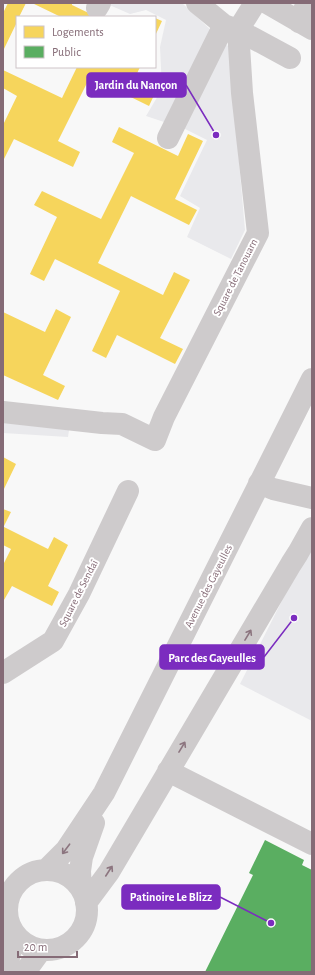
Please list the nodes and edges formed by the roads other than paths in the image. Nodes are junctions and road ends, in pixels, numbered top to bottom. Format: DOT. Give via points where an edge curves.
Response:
graph roads {
  1 [pos="197,3"];
  2 [pos="255,3"];
  3 [pos="267,3"];
  4 [pos="306,18"];
  5 [pos="231,27"];
  6 [pos="290,58"];
  7 [pos="168,138"];
  8 [pos="312,379"];
  9 [pos="3,412"];
  10 [pos="259,483"];
  11 [pos="128,491"];
  12 [pos="312,498"];
  13 [pos="312,528"];
  14 [pos="3,673"];
  15 [pos="168,771"];
  16 [pos="104,793"];
  17 [pos="312,844"];
  18 [pos="47,869"];
  19 [pos="12,877"];
  20 [pos="84,896"];
  21 [pos="5,904"];
  22 [pos="14,934"];
  23 [pos="41,950"];
  24 [pos="6,972"];
  25 [pos="25,972"];
  1 -- 5 [label="street"];
  2 -- 5 [label="street"];
  3 -- 4 [label="street"];
  5 -- 6 [label="street"];
  5 -- 7 [label="street"];
  5 -- 9 [label="street, Square de Tanouarn" via="242,93 258,232 164,417 155,440 122,424"];
  8 -- 10 [label="street, Avenue des Gayeulles"];
  10 -- 12 [label="street"];
  10 -- 16 [label="street, Avenue des Gayeulles"];
  11 -- 14 [label="street, Square de Sendaï" via="79,594 53,641"];
  15 -- 13 [label="street, one-way"];
  15 -- 17 [label="street"];
  20 -- 15 [label="street, one-way" via="109,872"];
  16 -- 18 [label="street, Avenue des Gayeulles, one-way" via="66,850"];
  16 -- 20 [label="street, Avenue des Gayeulles" via="82,857 80,871"];
  18 -- 19 [label="street, Avenue des Gayeulles"];
  18 -- 20 [label="street" via="67,875 75,881"];
  19 -- 21 [label="street, Avenue des Gayeulles" via="11,891"];
  20 -- 23 [label="street, Avenue des Gayeulles" via="86,918 76,938 63,946"];
  21 -- 22 [label="street, Avenue des Gayeulles" via="8,921"];
  22 -- 23 [label="street" via="26,944"];
  22 -- 24 [label="street"];
  23 -- 25 [label="street"];
}
